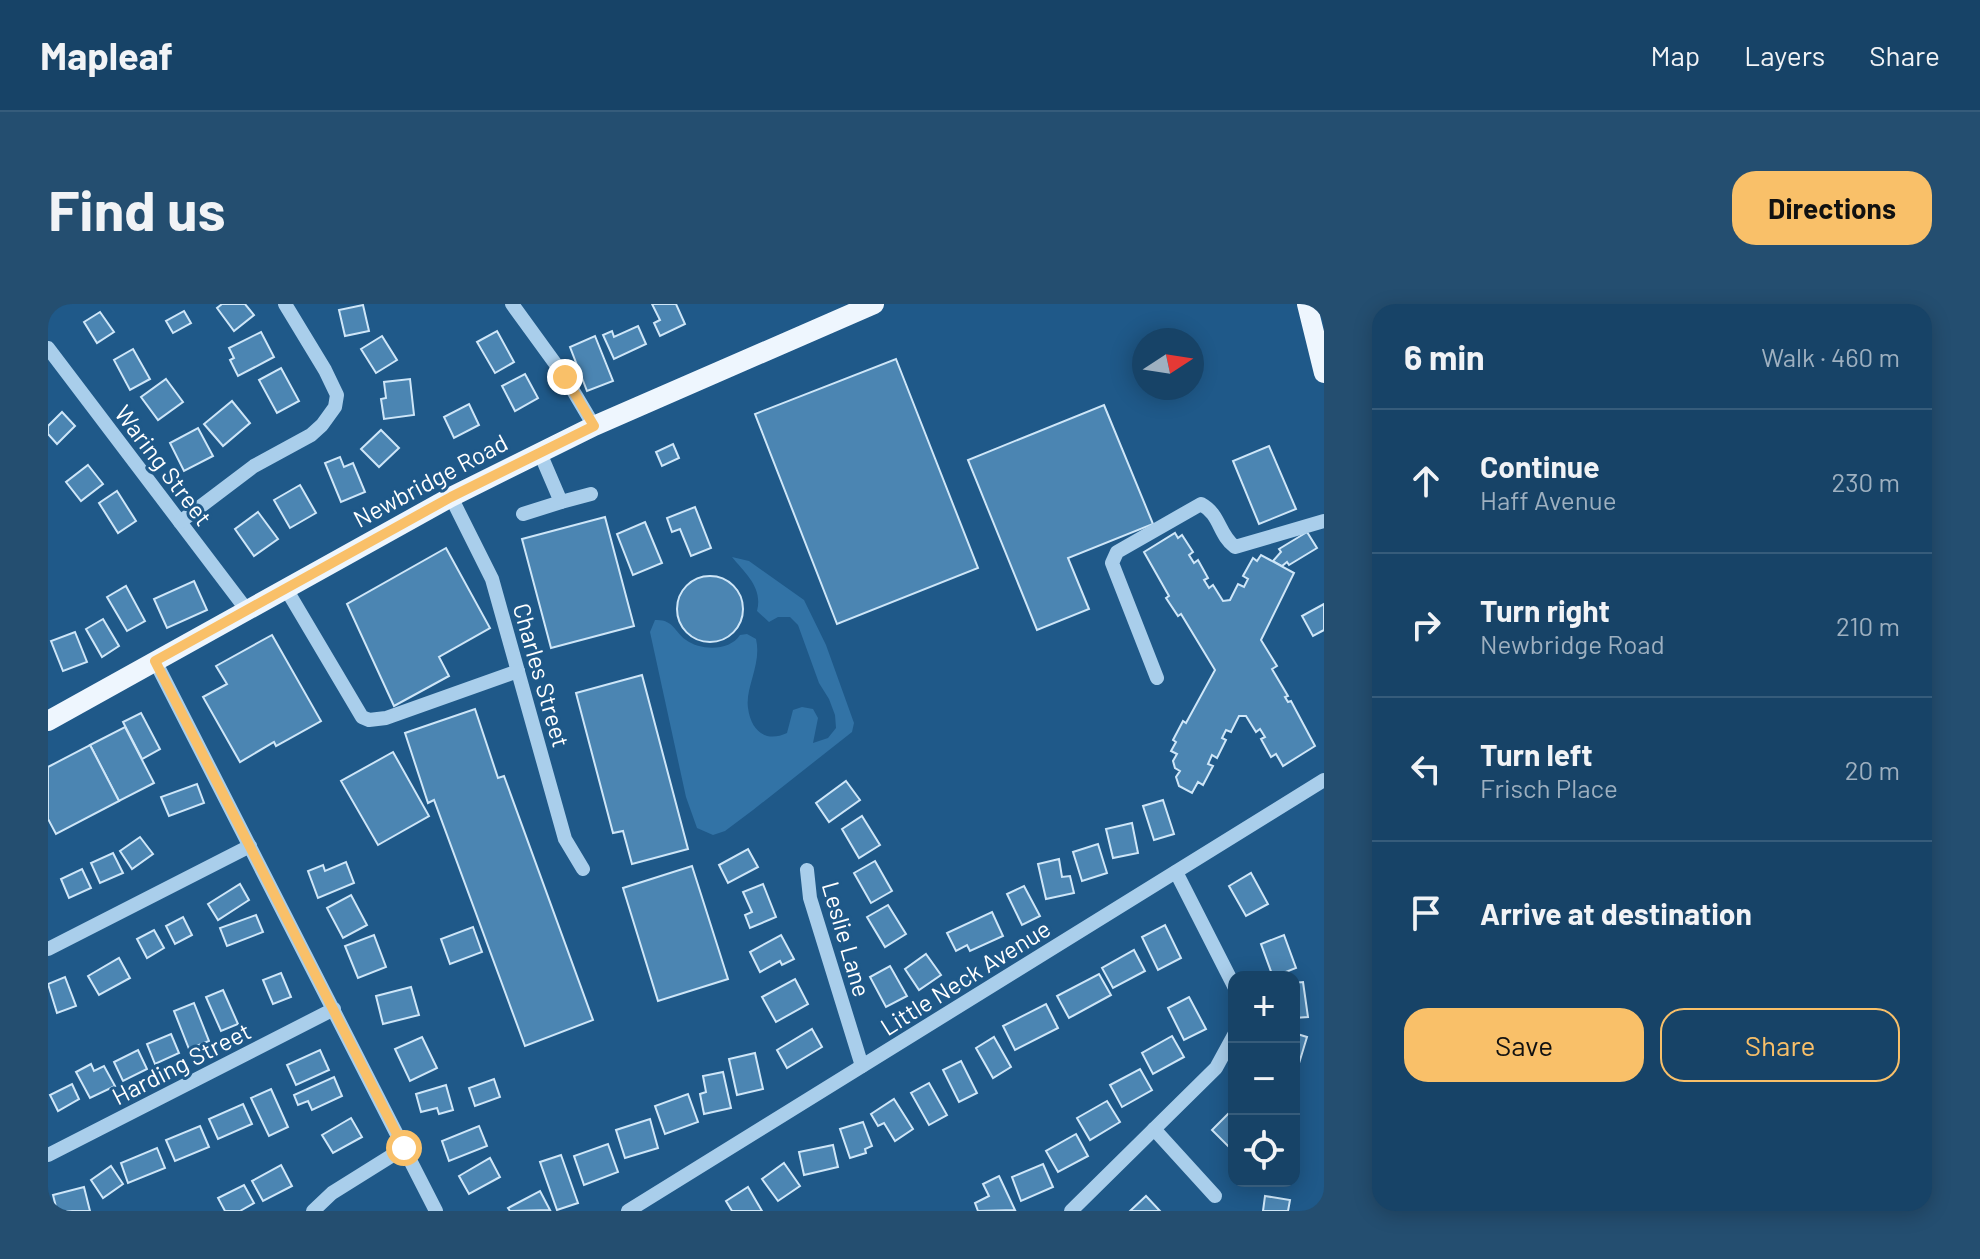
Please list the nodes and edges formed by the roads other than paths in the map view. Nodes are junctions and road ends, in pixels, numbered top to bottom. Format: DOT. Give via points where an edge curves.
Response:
graph roads {
  1 [pos="285,304"];
  2 [pos="512,304"];
  3 [pos="874,304"];
  4 [pos="1307,304"];
  5 [pos="848,309"];
  6 [pos="48,348"];
  7 [pos="1324,373"];
  8 [pos="594,426"];
  9 [pos="540,453"];
  10 [pos="591,494"];
  11 [pos="451,497"];
  12 [pos="561,502"];
  13 [pos="523,514"];
  14 [pos="1324,521"];
  15 [pos="180,522"];
  16 [pos="285,587"];
  17 [pos="246,609"];
  18 [pos="155,661"];
  19 [pos="518,671"];
  20 [pos="1157,678"];
  21 [pos="48,721"];
  22 [pos="1324,780"];
  23 [pos="250,846"];
  24 [pos="583,869"];
  25 [pos="807,870"];
  26 [pos="1176,872"];
  27 [pos="48,949"];
  28 [pos="1228,974"];
  29 [pos="334,1009"];
  30 [pos="1230,1043"];
  31 [pos="862,1066"];
  32 [pos="1154,1129"];
  33 [pos="404,1148"];
  34 [pos="48,1155"];
  35 [pos="1215,1196"];
  36 [pos="313,1211"];
  37 [pos="436,1211"];
  38 [pos="628,1211"];
  39 [pos="1071,1211"];
  1 -- 15 [label="street" via="325,370 337,395 335,407 311,435 254,466"];
  2 -- 8 [label="street"];
  3 -- 5 [label="main road, Newbridge Road"];
  4 -- 7 [label="main road"];
  5 -- 8 [label="main road, Newbridge Road"];
  6 -- 15 [label="street, Waring Street"];
  8 -- 9 [label="main road, Newbridge Road"];
  9 -- 11 [label="main road, Newbridge Road"];
  9 -- 12 [label="street"];
  10 -- 12 [label="street"];
  11 -- 16 [label="main road, Newbridge Road"];
  11 -- 19 [label="street, Charles Street" via="492,579"];
  12 -- 13 [label="street"];
  14 -- 20 [label="street" via="1235,547 1212,510 1201,504 1117,552 1112,563"];
  15 -- 17 [label="street, Waring Street"];
  16 -- 17 [label="main road, Newbridge Road"];
  16 -- 19 [label="street" via="362,717 369,720"];
  17 -- 18 [label="main road, Newbridge Road"];
  18 -- 21 [label="main road, Newbridge Road"];
  18 -- 23 [label="street"];
  19 -- 24 [label="street, Charles Street" via="565,839"];
  22 -- 26 [label="street, Little Neck Avenue"];
  23 -- 27 [label="street"];
  23 -- 29 [label="street"];
  25 -- 31 [label="street, Leslie Lane" via="810,898"];
  26 -- 28 [label="street"];
  26 -- 31 [label="street, Little Neck Avenue"];
  29 -- 33 [label="street"];
  29 -- 34 [label="street, Harding Street"];
  30 -- 32 [label="street" via="1216,1068"];
  31 -- 38 [label="street, Little Neck Avenue"];
  32 -- 35 [label="street"];
  32 -- 39 [label="street"];
  33 -- 36 [label="street"];
  33 -- 37 [label="street"];
}
